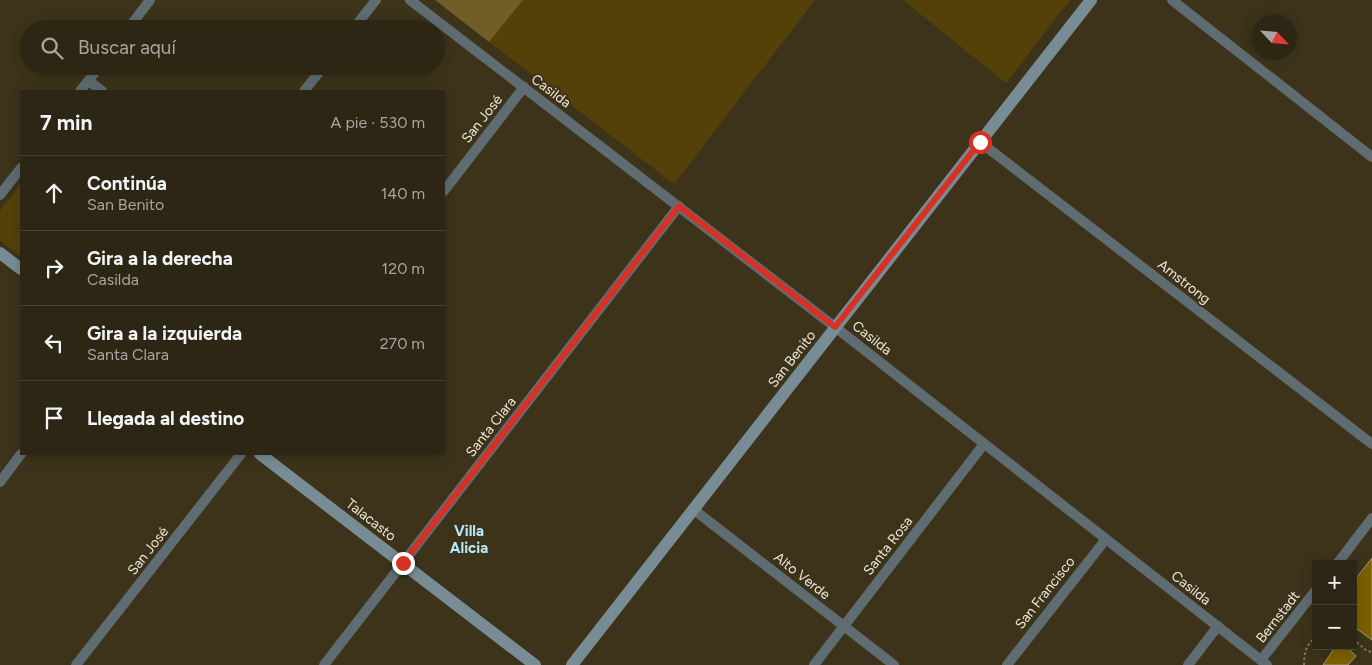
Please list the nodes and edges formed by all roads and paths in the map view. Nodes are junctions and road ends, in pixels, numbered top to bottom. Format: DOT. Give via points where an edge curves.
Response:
graph roads {
  1 [pos="150,0"];
  2 [pos="376,0"];
  3 [pos="410,0"];
  4 [pos="1091,0"];
  5 [pos="1172,0"];
  6 [pos="135,20"];
  7 [pos="360,20"];
  8 [pos="436,20"];
  9 [pos="445,27"];
  10 [pos="93,75"];
  11 [pos="317,75"];
  12 [pos="89,81"];
  13 [pos="524,87"];
  14 [pos="81,90"];
  15 [pos="101,90"];
  16 [pos="305,90"];
  17 [pos="980,142"];
  18 [pos="1372,157"];
  19 [pos="20,169"];
  20 [pos="445,190"];
  21 [pos="0,195"];
  22 [pos="679,206"];
  23 [pos="0,252"];
  24 [pos="20,268"];
  25 [pos="835,327"];
  26 [pos="984,444"];
  27 [pos="1372,444"];
  28 [pos="20,455"];
  29 [pos="240,455"];
  30 [pos="261,455"];
  31 [pos="0,482"];
  32 [pos="693,509"];
  33 [pos="1372,518"];
  34 [pos="1106,539"];
  35 [pos="1340,560"];
  36 [pos="403,563"];
  37 [pos="1312,596"];
  38 [pos="844,626"];
  39 [pos="1218,626"];
  40 [pos="1312,640"];
  41 [pos="1357,643"];
  42 [pos="1372,652"];
  43 [pos="1264,663"];
  44 [pos="76,665"];
  45 [pos="324,665"];
  46 [pos="535,665"];
  47 [pos="572,665"];
  48 [pos="814,665"];
  49 [pos="894,665"];
  50 [pos="1007,665"];
  51 [pos="1188,665"];
  52 [pos="1304,665"];
  1 -- 6 [label="street"];
  2 -- 7 [label="street"];
  3 -- 8 [label="street, Casilda"];
  4 -- 17 [label="street, San Benito"];
  5 -- 18 [label="street"];
  9 -- 13 [label="street, Casilda"];
  10 -- 12 [label="street"];
  11 -- 16 [label="street"];
  12 -- 14 [label="street"];
  12 -- 15 [label="street"];
  13 -- 20 [label="street, San José"];
  13 -- 22 [label="street, Casilda"];
  17 -- 25 [label="street, San Benito"];
  17 -- 27 [label="street, Amstrong"];
  19 -- 21 [label="street"];
  22 -- 25 [label="street, Casilda"];
  22 -- 36 [label="street, Santa Clara"];
  23 -- 24 [label="street"];
  25 -- 26 [label="street, Casilda"];
  25 -- 32 [label="street, San Benito"];
  26 -- 34 [label="street, Casilda"];
  26 -- 38 [label="street, Santa Rosa"];
  28 -- 31 [label="street"];
  29 -- 44 [label="street, San José"];
  30 -- 36 [label="street, Talacasto"];
  32 -- 38 [label="street, Alto Verde"];
  32 -- 47 [label="street, San Benito"];
  33 -- 35 [label="street"];
  34 -- 39 [label="street, Casilda"];
  34 -- 50 [label="street, San Francisco"];
  36 -- 45 [label="street, Santa Clara"];
  36 -- 46 [label="street, Talacasto"];
  37 -- 43 [label="street, Bernstadt"];
  38 -- 48 [label="street, Santa Rosa"];
  38 -- 49 [label="street, Alto Verde"];
  39 -- 43 [label="street, Casilda"];
  39 -- 51 [label="street"];
  40 -- 52 [label="path" via="1305,652"];
  41 -- 42 [label="path"];
}
